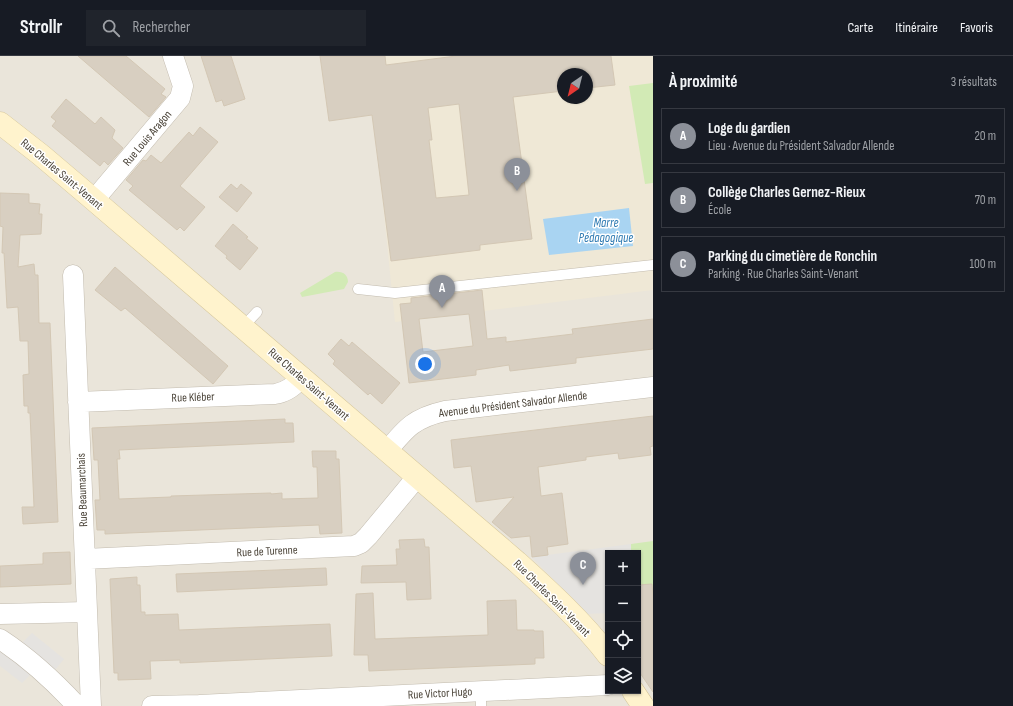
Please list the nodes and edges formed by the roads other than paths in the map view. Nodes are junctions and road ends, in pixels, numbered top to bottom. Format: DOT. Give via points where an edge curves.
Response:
graph roads {
  1 [pos="162,56"];
  2 [pos="176,63"];
  3 [pos="0,123"];
  4 [pos="94,200"];
  5 [pos="653,265"];
  6 [pos="73,274"];
  7 [pos="358,289"];
  8 [pos="302,377"];
  9 [pos="653,387"];
  10 [pos="78,402"];
  11 [pos="387,451"];
  12 [pos="417,477"];
  13 [pos="85,559"];
  14 [pos="87,612"];
  15 [pos="0,614"];
  16 [pos="0,639"];
  17 [pos="605,652"];
  18 [pos="605,684"];
  19 [pos="635,694"];
  20 [pos="481,699"];
  21 [pos="77,706"];
  22 [pos="91,706"];
  23 [pos="152,706"];
  24 [pos="199,706"];
  25 [pos="643,706"];
  1 -- 2 [label="street, Rue Louis Aragon"];
  2 -- 4 [label="street, Rue Louis Aragon" via="183,86 180,98"];
  3 -- 4 [label="street, Rue Charles Saint-Venant"];
  4 -- 8 [label="street, Rue Charles Saint-Venant" via="250,320"];
  5 -- 7 [label="lane" via="395,293"];
  6 -- 10 [label="street, Rue Beaumarchais"];
  8 -- 10 [label="street, Rue Kléber" via="285,392 275,394"];
  8 -- 11 [label="street, Rue Charles Saint-Venant"];
  9 -- 11 [label="street, Avenue du Président Salvador Allende" via="445,411 418,419"];
  10 -- 13 [label="street, Rue Beaumarchais"];
  11 -- 12 [label="street, Rue Charles Saint-Venant"];
  12 -- 13 [label="street, Rue de Turenne" via="368,536 354,546"];
  12 -- 17 [label="street, Rue Charles Saint-Venant" via="539,582"];
  13 -- 14 [label="street, Rue Beaumarchais"];
  14 -- 15 [label="street"];
  14 -- 22 [label="street, Rue Beaumarchais"];
  16 -- 21 [label="street" via="42,671"];
  18 -- 20 [label="street, Rue Victor Hugo"];
  19 -- 25 [label="street"];
  20 -- 24 [label="street, Rue Victor Hugo"];
  23 -- 24 [label="street, Rue Victor Hugo"];
}
